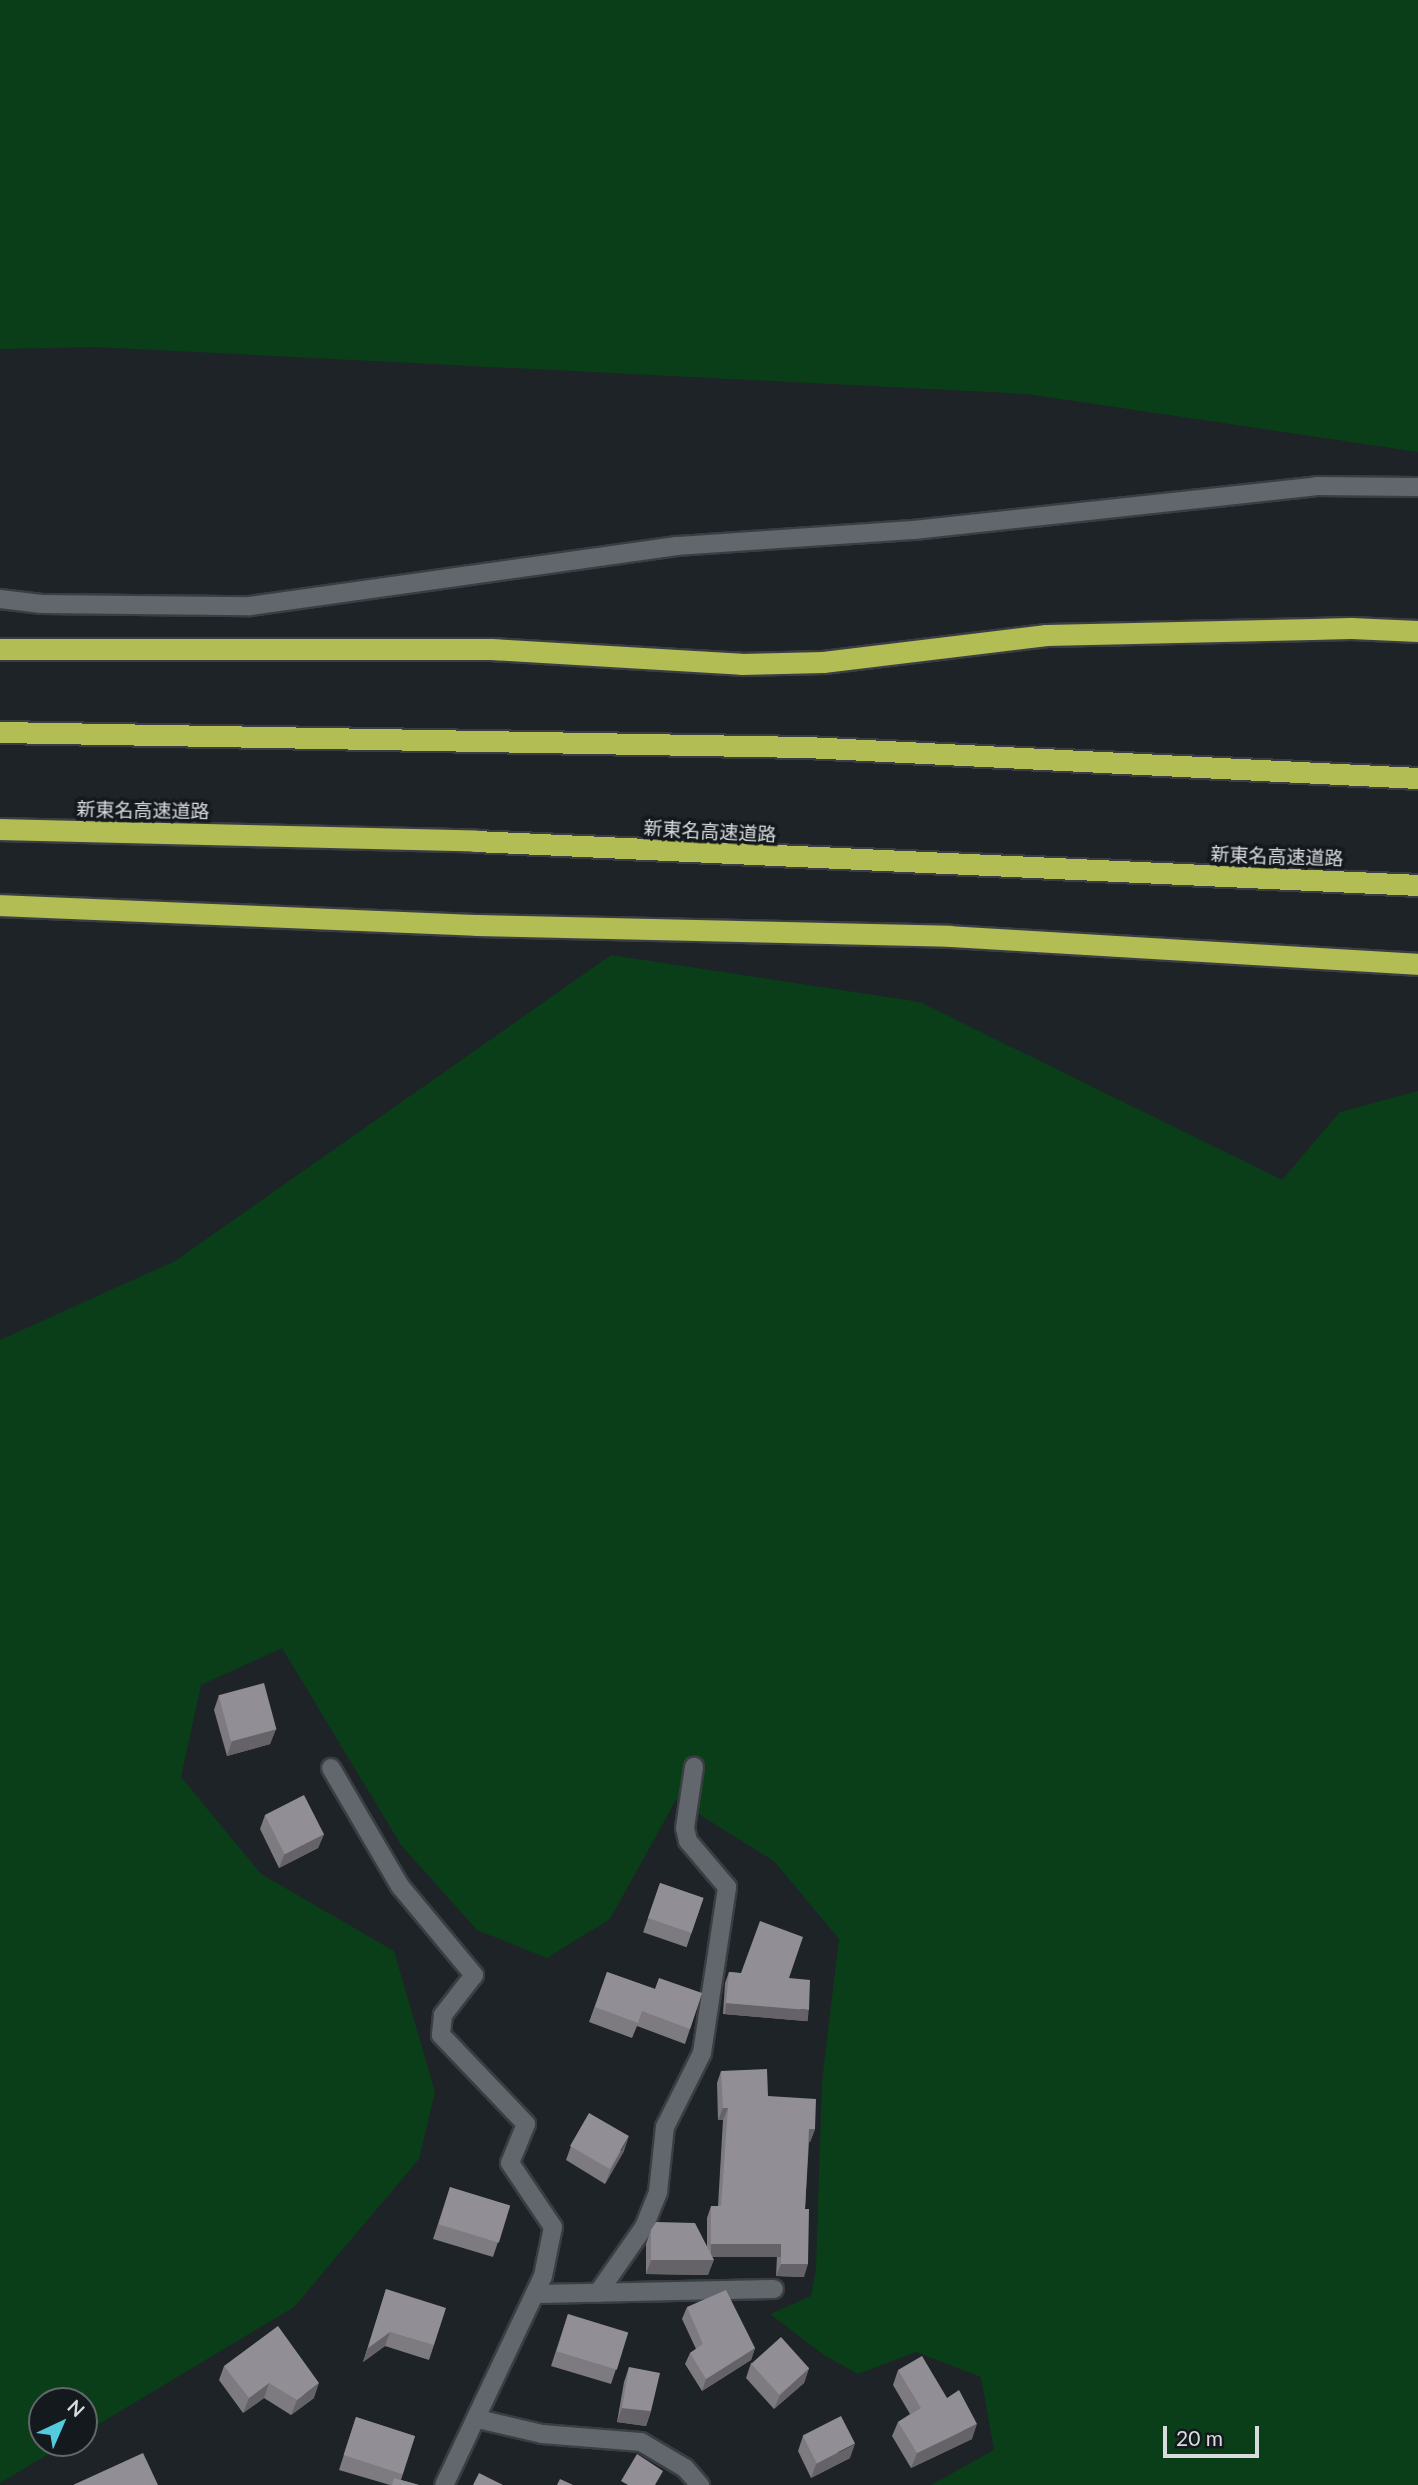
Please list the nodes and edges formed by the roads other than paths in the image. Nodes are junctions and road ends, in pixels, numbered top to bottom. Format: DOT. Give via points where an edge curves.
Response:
graph roads {
  1 [pos="1418,487"];
  2 [pos="0,599"];
  3 [pos="1418,631"];
  4 [pos="0,649"];
  5 [pos="0,732"];
  6 [pos="1418,778"];
  7 [pos="0,829"];
  8 [pos="1418,885"];
  9 [pos="0,905"];
  10 [pos="1418,964"];
  11 [pos="694,1767"];
  12 [pos="331,1768"];
  13 [pos="774,2289"];
  14 [pos="598,2293"];
  15 [pos="535,2294"];
  16 [pos="478,2419"];
  17 [pos="444,2485"];
  18 [pos="700,2485"];
  1 -- 2 [label="street" via="1316,486 914,530 677,546 250,606 42,604"];
  3 -- 4 [label="highway" via="1351,628 1046,635 823,662 741,664 491,649"];
  5 -- 6 [label="highway" via="806,747"];
  7 -- 8 [label="highway, 新東名高速道路" via="475,841"];
  9 -- 10 [label="highway" via="476,925 949,936"];
  11 -- 14 [label="street" via="685,1828 688,1841 727,1887 702,2053 665,2127 658,2192 645,2227"];
  12 -- 15 [label="street" via="400,1886 474,1975 443,2015 441,2035 526,2124 510,2163 553,2227"];
  13 -- 14 [label="street"];
  14 -- 15 [label="street"];
  15 -- 16 [label="street"];
  16 -- 17 [label="street"];
  16 -- 18 [label="street" via="542,2434 641,2442 685,2468"];
}
